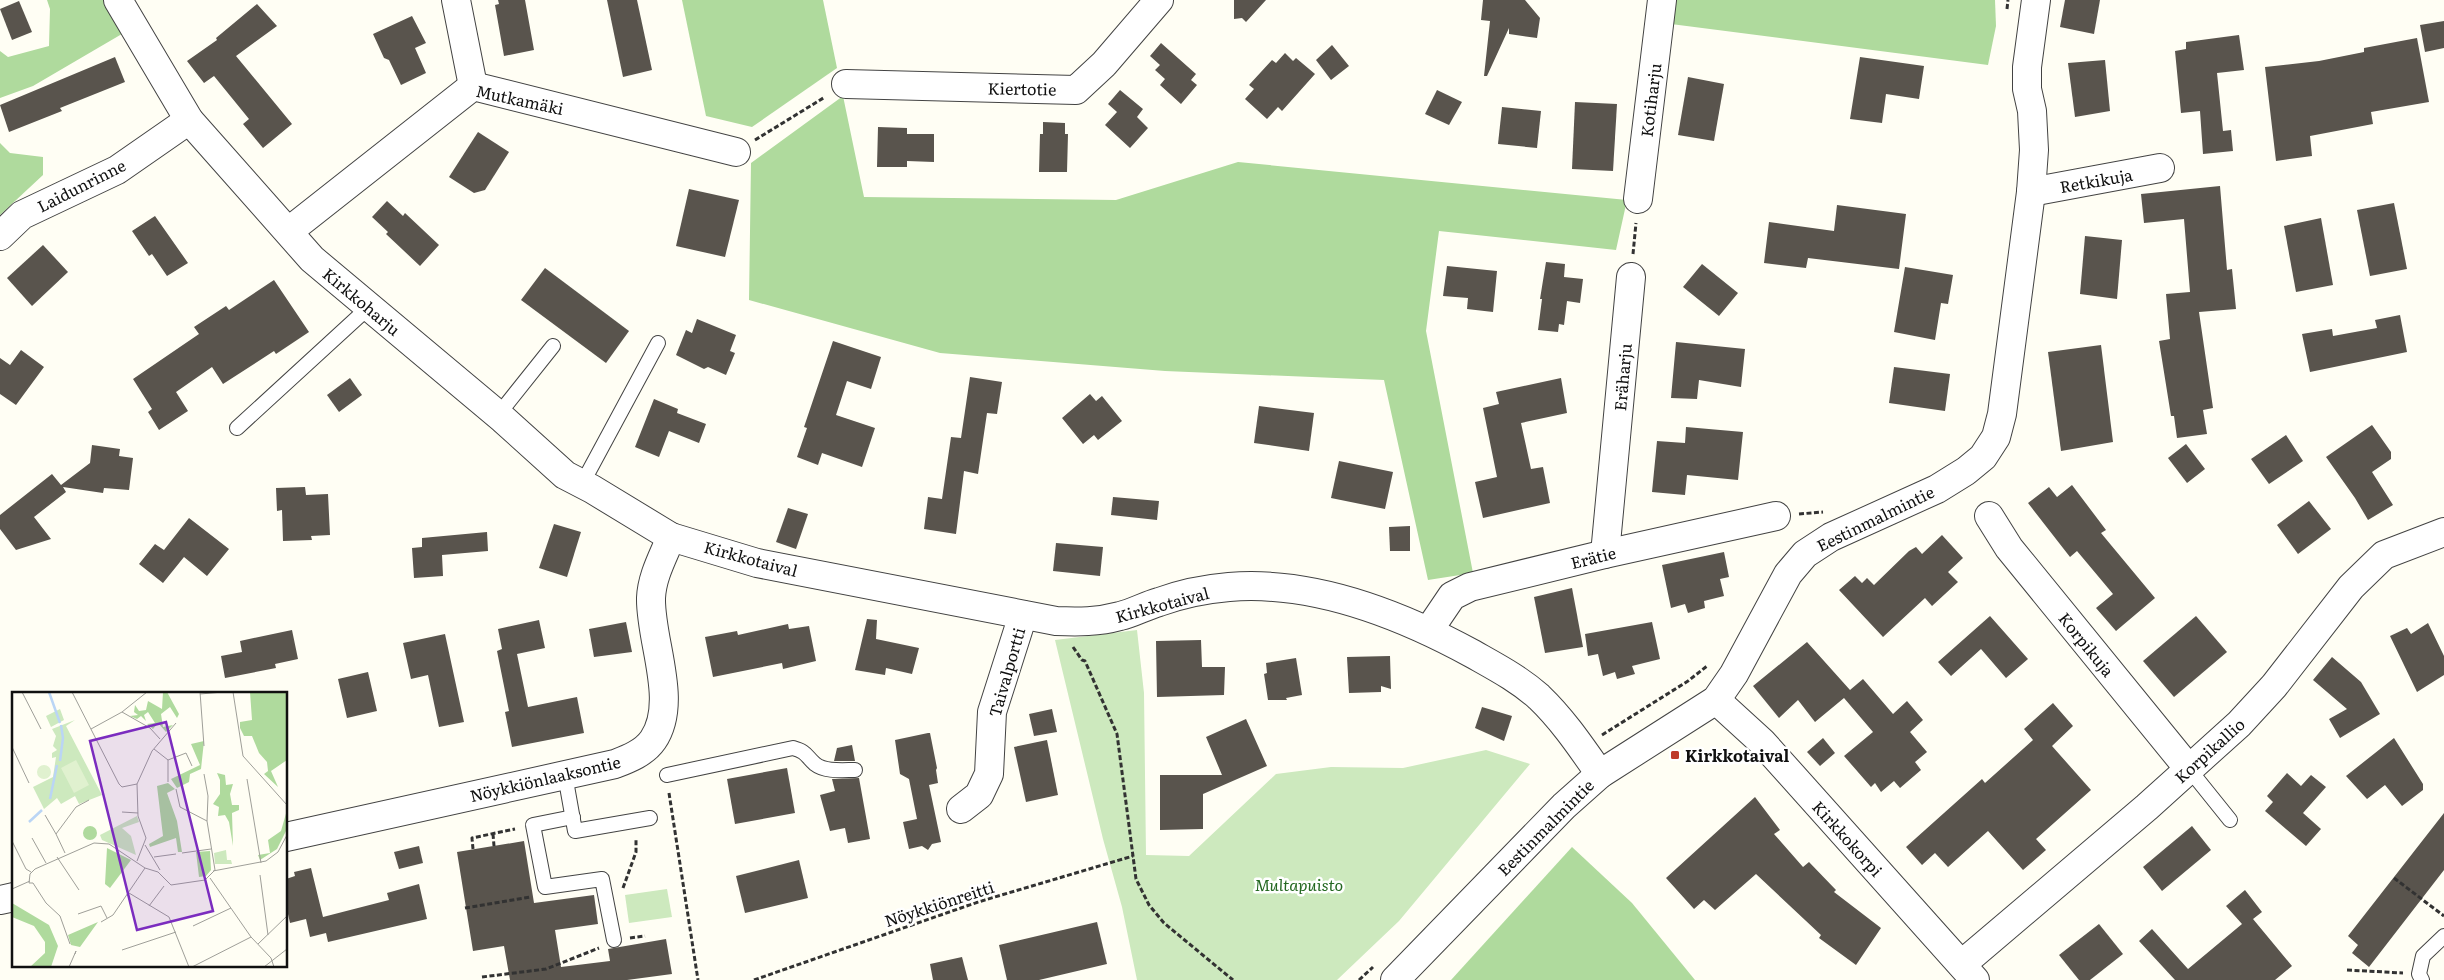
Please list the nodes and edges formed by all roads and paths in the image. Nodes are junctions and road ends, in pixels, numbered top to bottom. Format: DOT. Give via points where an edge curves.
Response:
graph roads {
  1 [pos="118,0"];
  2 [pos="456,0"];
  3 [pos="1159,0"];
  4 [pos="1662,0"];
  5 [pos="2008,0"];
  6 [pos="2036,0"];
  7 [pos="2006,18"];
  8 [pos="846,84"];
  9 [pos="473,86"];
  10 [pos="189,120"];
  11 [pos="736,152"];
  12 [pos="2160,168"];
  13 [pos="2031,192"];
  14 [pos="1638,199"];
  15 [pos="288,231"];
  16 [pos="0,236"];
  17 [pos="1631,277"];
  18 [pos="369,307"];
  19 [pos="658,343"];
  20 [pos="553,346"];
  21 [pos="498,415"];
  22 [pos="237,428"];
  23 [pos="582,484"];
  24 [pos="1828,512"];
  25 [pos="1776,516"];
  26 [pos="1821,516"];
  27 [pos="1988,516"];
  28 [pos="2444,532"];
  29 [pos="671,537"];
  30 [pos="1605,554"];
  31 [pos="1023,615"];
  32 [pos="1056,621"];
  33 [pos="1429,630"];
  34 [pos="1710,662"];
  35 [pos="1716,700"];
  36 [pos="1616,726"];
  37 [pos="2189,768"];
  38 [pos="855,770"];
  39 [pos="1600,774"];
  40 [pos="565,775"];
  41 [pos="667,775"];
  42 [pos="960,809"];
  43 [pos="573,817"];
  44 [pos="650,818"];
  45 [pos="636,820"];
  46 [pos="2230,820"];
  47 [pos="532,825"];
  48 [pos="493,834"];
  49 [pos="288,837"];
  50 [pos="494,846"];
  51 [pos="473,849"];
  52 [pos="1133,856"];
  53 [pos="2394,878"];
  54 [pos="545,887"];
  55 [pos="606,902"];
  56 [pos="465,908"];
  57 [pos="2444,916"];
  58 [pos="2444,936"];
  59 [pos="614,940"];
  60 [pos="2347,970"];
  61 [pos="1968,972"];
  62 [pos="482,977"];
  63 [pos="2420,977"];
  64 [pos="698,980"];
  65 [pos="754,980"];
  66 [pos="1233,980"];
  67 [pos="1395,980"];
  1 -- 10 [label="street, Kirkkoharju"];
  2 -- 9 [label="street"];
  3 -- 8 [label="street, Kiertotie" via="1104,64 1076,90"];
  4 -- 14 [label="street, Kotiharju"];
  5 -- 7 [label="path"];
  6 -- 13 [label="street, Eestinmalmintie" via="2027,67 2034,150"];
  8 -- 11 [label="path"];
  9 -- 11 [label="street, Mutkamäki"];
  9 -- 15 [label="street, Mutkamäki"];
  10 -- 15 [label="street, Kirkkoharju"];
  10 -- 16 [label="street, Laidunrinne" via="117,170 22,215"];
  12 -- 13 [label="street, Retkikuja"];
  13 -- 35 [label="street, Eestinmalmintie" via="2002,414 1996,437 1983,457 1937,489 1831,537 1804,554 1788,574 1734,674"];
  14 -- 17 [label="path"];
  15 -- 18 [label="street, Kirkkoharju" via="312,259"];
  17 -- 30 [label="street, Eräharju"];
  18 -- 21 [label="street, Kirkkoharju"];
  18 -- 22 [label="lane"];
  19 -- 23 [label="lane"];
  20 -- 21 [label="lane"];
  21 -- 23 [label="street, Kirkkoharju" via="565,476"];
  23 -- 29 [label="street, Kirkkoharju"];
  24 -- 26 [label="path"];
  25 -- 30 [label="street, Erätie"];
  27 -- 37 [label="street, Korpikuja" via="2009,548"];
  28 -- 37 [label="street, Korpikallio" via="2384,555 2351,587 2274,686 2239,724"];
  29 -- 31 [label="street, Kirkkotaival" via="757,562"];
  29 -- 40 [label="street, Nöykkiönlaaksontie" via="653,582 651,600 663,693 660,726 652,741 634,756 615,764"];
  30 -- 33 [label="street, Erätie" via="1470,588 1452,596"];
  31 -- 32 [label="street, Kirkkotaival"];
  31 -- 42 [label="street, Taivalportti" via="992,712 988,774 979,795"];
  32 -- 33 [label="street, Kirkkotaival" via="1089,622 1121,616 1198,591 1262,586 1350,600"];
  32 -- 52 [label="path" via="1084,661 1117,734"];
  33 -- 39 [label="street, Kirkkotaival" via="1516,679 1539,698 1564,724"];
  34 -- 36 [label="path" via="1688,681"];
  35 -- 39 [label="street, Eestinmalmintie"];
  35 -- 61 [label="street, Kirkkokorpi" via="1762,742"];
  37 -- 46 [label="lane"];
  37 -- 61 [label="street, Korpikallio"];
  38 -- 41 [label="lane" via="825,769 804,751 793,748"];
  39 -- 67 [label="street, Eestinmalmintie" via="1564,806"];
  40 -- 43 [label="lane"];
  40 -- 49 [label="street, Nöykkiönlaaksontie"];
  41 -- 64 [label="path"];
  43 -- 45 [label="lane" via="575,831"];
  43 -- 47 [label="lane"];
  44 -- 45 [label="lane"];
  45 -- 55 [label="path" via="636,852 623,891 619,899"];
  47 -- 48 [label="path"];
  47 -- 54 [label="lane"];
  48 -- 50 [label="path"];
  48 -- 51 [label="path" via="472,838"];
  52 -- 65 [label="path, Nöykkiönreitti" via="978,902"];
  52 -- 66 [label="path" via="1136,879 1154,911"];
  53 -- 57 [label="path"];
  54 -- 55 [label="lane" via="602,879"];
  54 -- 56 [label="path" via="528,898"];
  55 -- 59 [label="lane"];
  58 -- 63 [label="lane" via="2423,956"];
  59 -- 62 [label="path" via="546,969"];
  60 -- 63 [label="path"];
}
